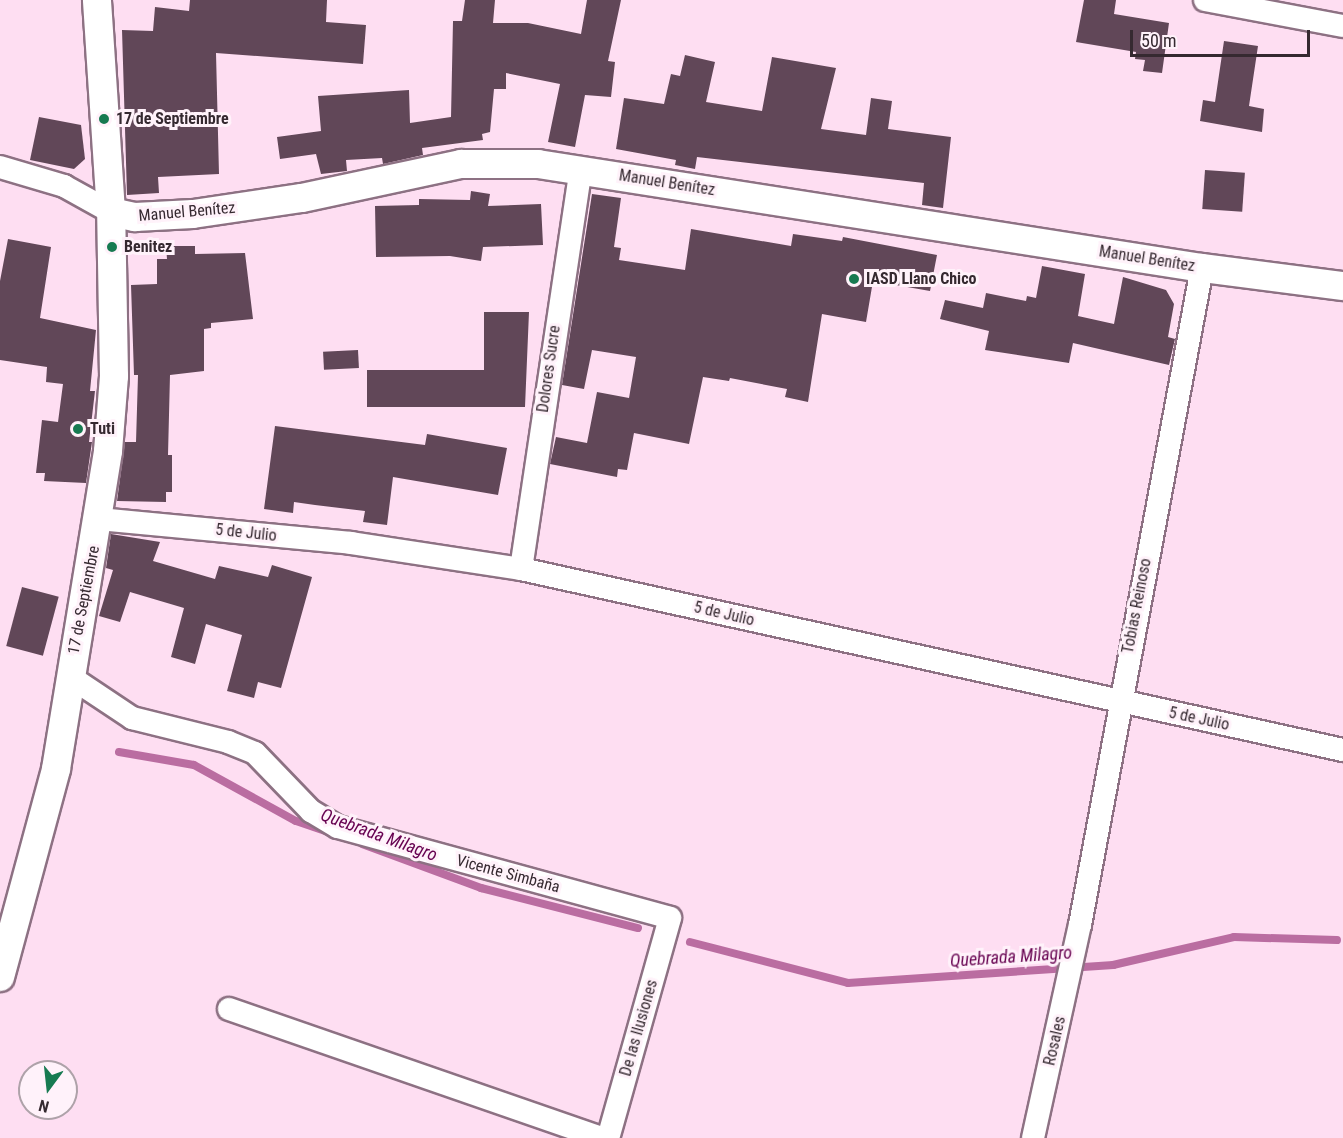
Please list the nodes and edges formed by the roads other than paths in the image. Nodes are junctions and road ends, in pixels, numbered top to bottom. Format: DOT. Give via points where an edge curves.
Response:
graph roads {
  1 [pos="97,0"];
  2 [pos="1205,0"];
  3 [pos="1343,26"];
  4 [pos="0,167"];
  5 [pos="581,169"];
  6 [pos="111,213"];
  7 [pos="1202,268"];
  8 [pos="1343,286"];
  9 [pos="99,519"];
  10 [pos="521,569"];
  11 [pos="69,676"];
  12 [pos="1119,702"];
  13 [pos="1343,750"];
  14 [pos="670,918"];
  15 [pos="1076,944"];
  16 [pos="0,977"];
  17 [pos="229,1009"];
  18 [pos="602,1138"];
  19 [pos="608,1138"];
  20 [pos="1033,1138"];
  1 -- 6 [label="street, 17 de Septiembre"];
  2 -- 3 [label="street"];
  4 -- 6 [label="street, Manuel Benítez" via="64,186"];
  5 -- 6 [label="street, Manuel Benítez" via="498,161 460,164 220,211 135,217"];
  5 -- 7 [label="street, Manuel Benítez"];
  5 -- 10 [label="street, Dolores Sucre"];
  6 -- 9 [label="street, 17 de Septiembre" via="114,376"];
  7 -- 8 [label="street, Manuel Benítez"];
  7 -- 12 [label="street, Tobias Reinoso"];
  9 -- 10 [label="street, 5 de Julio" via="351,543"];
  9 -- 11 [label="street, 17 de Septiembre"];
  10 -- 12 [label="street, 5 de Julio"];
  11 -- 14 [label="street, Vicente Simbaña" via="132,718 228,742 255,753 311,811 338,827"];
  11 -- 16 [label="street, 17 de Septiembre" via="56,769"];
  12 -- 13 [label="street, 5 de Julio"];
  12 -- 15 [label="street, Tobias Reinoso"];
  14 -- 19 [label="street, De las Ilusiones"];
  15 -- 20 [label="street, Rosales"];
  17 -- 18 [label="street"];
}
